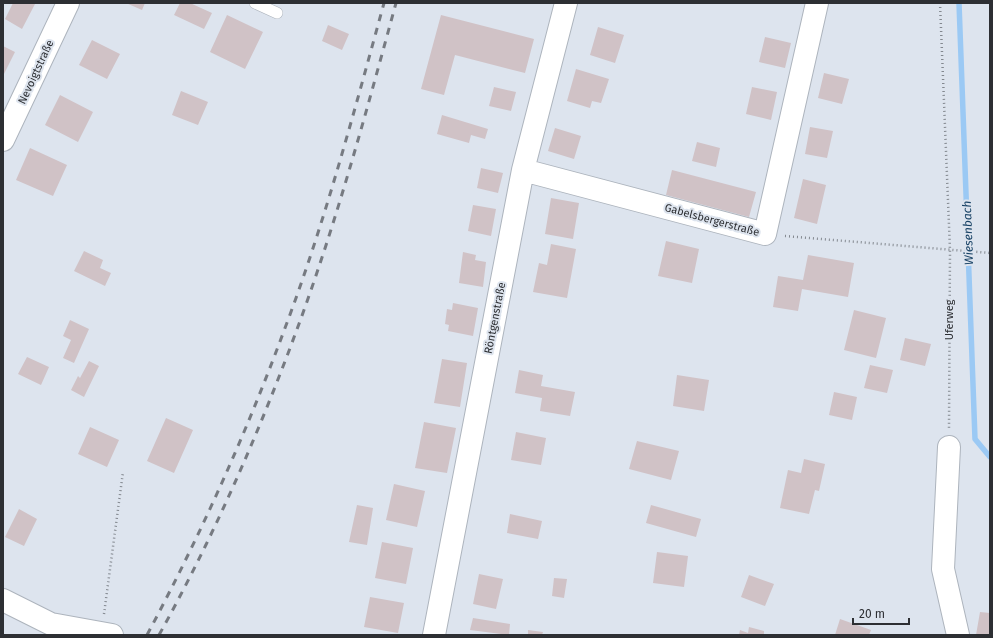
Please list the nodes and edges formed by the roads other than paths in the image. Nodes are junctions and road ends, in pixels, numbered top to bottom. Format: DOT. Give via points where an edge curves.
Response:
graph roads {
  1 [pos="68,3"];
  2 [pos="255,3"];
  3 [pos="566,3"];
  4 [pos="817,3"];
  5 [pos="277,13"];
  6 [pos="3,140"];
  7 [pos="522,170"];
  8 [pos="949,447"];
  9 [pos="3,600"];
  10 [pos="107,634"];
  11 [pos="434,635"];
  12 [pos="958,635"];
  1 -- 6 [label="street, Nevoigtstraße"];
  2 -- 5 [label="lane"];
  3 -- 7 [label="street, Röntgenstraße"];
  4 -- 7 [label="street, Gabelsbergerstraße" via="765,234"];
  7 -- 11 [label="street, Röntgenstraße"];
  8 -- 12 [label="street" via="943,570"];
  9 -- 10 [label="street" via="51,624"];
}
